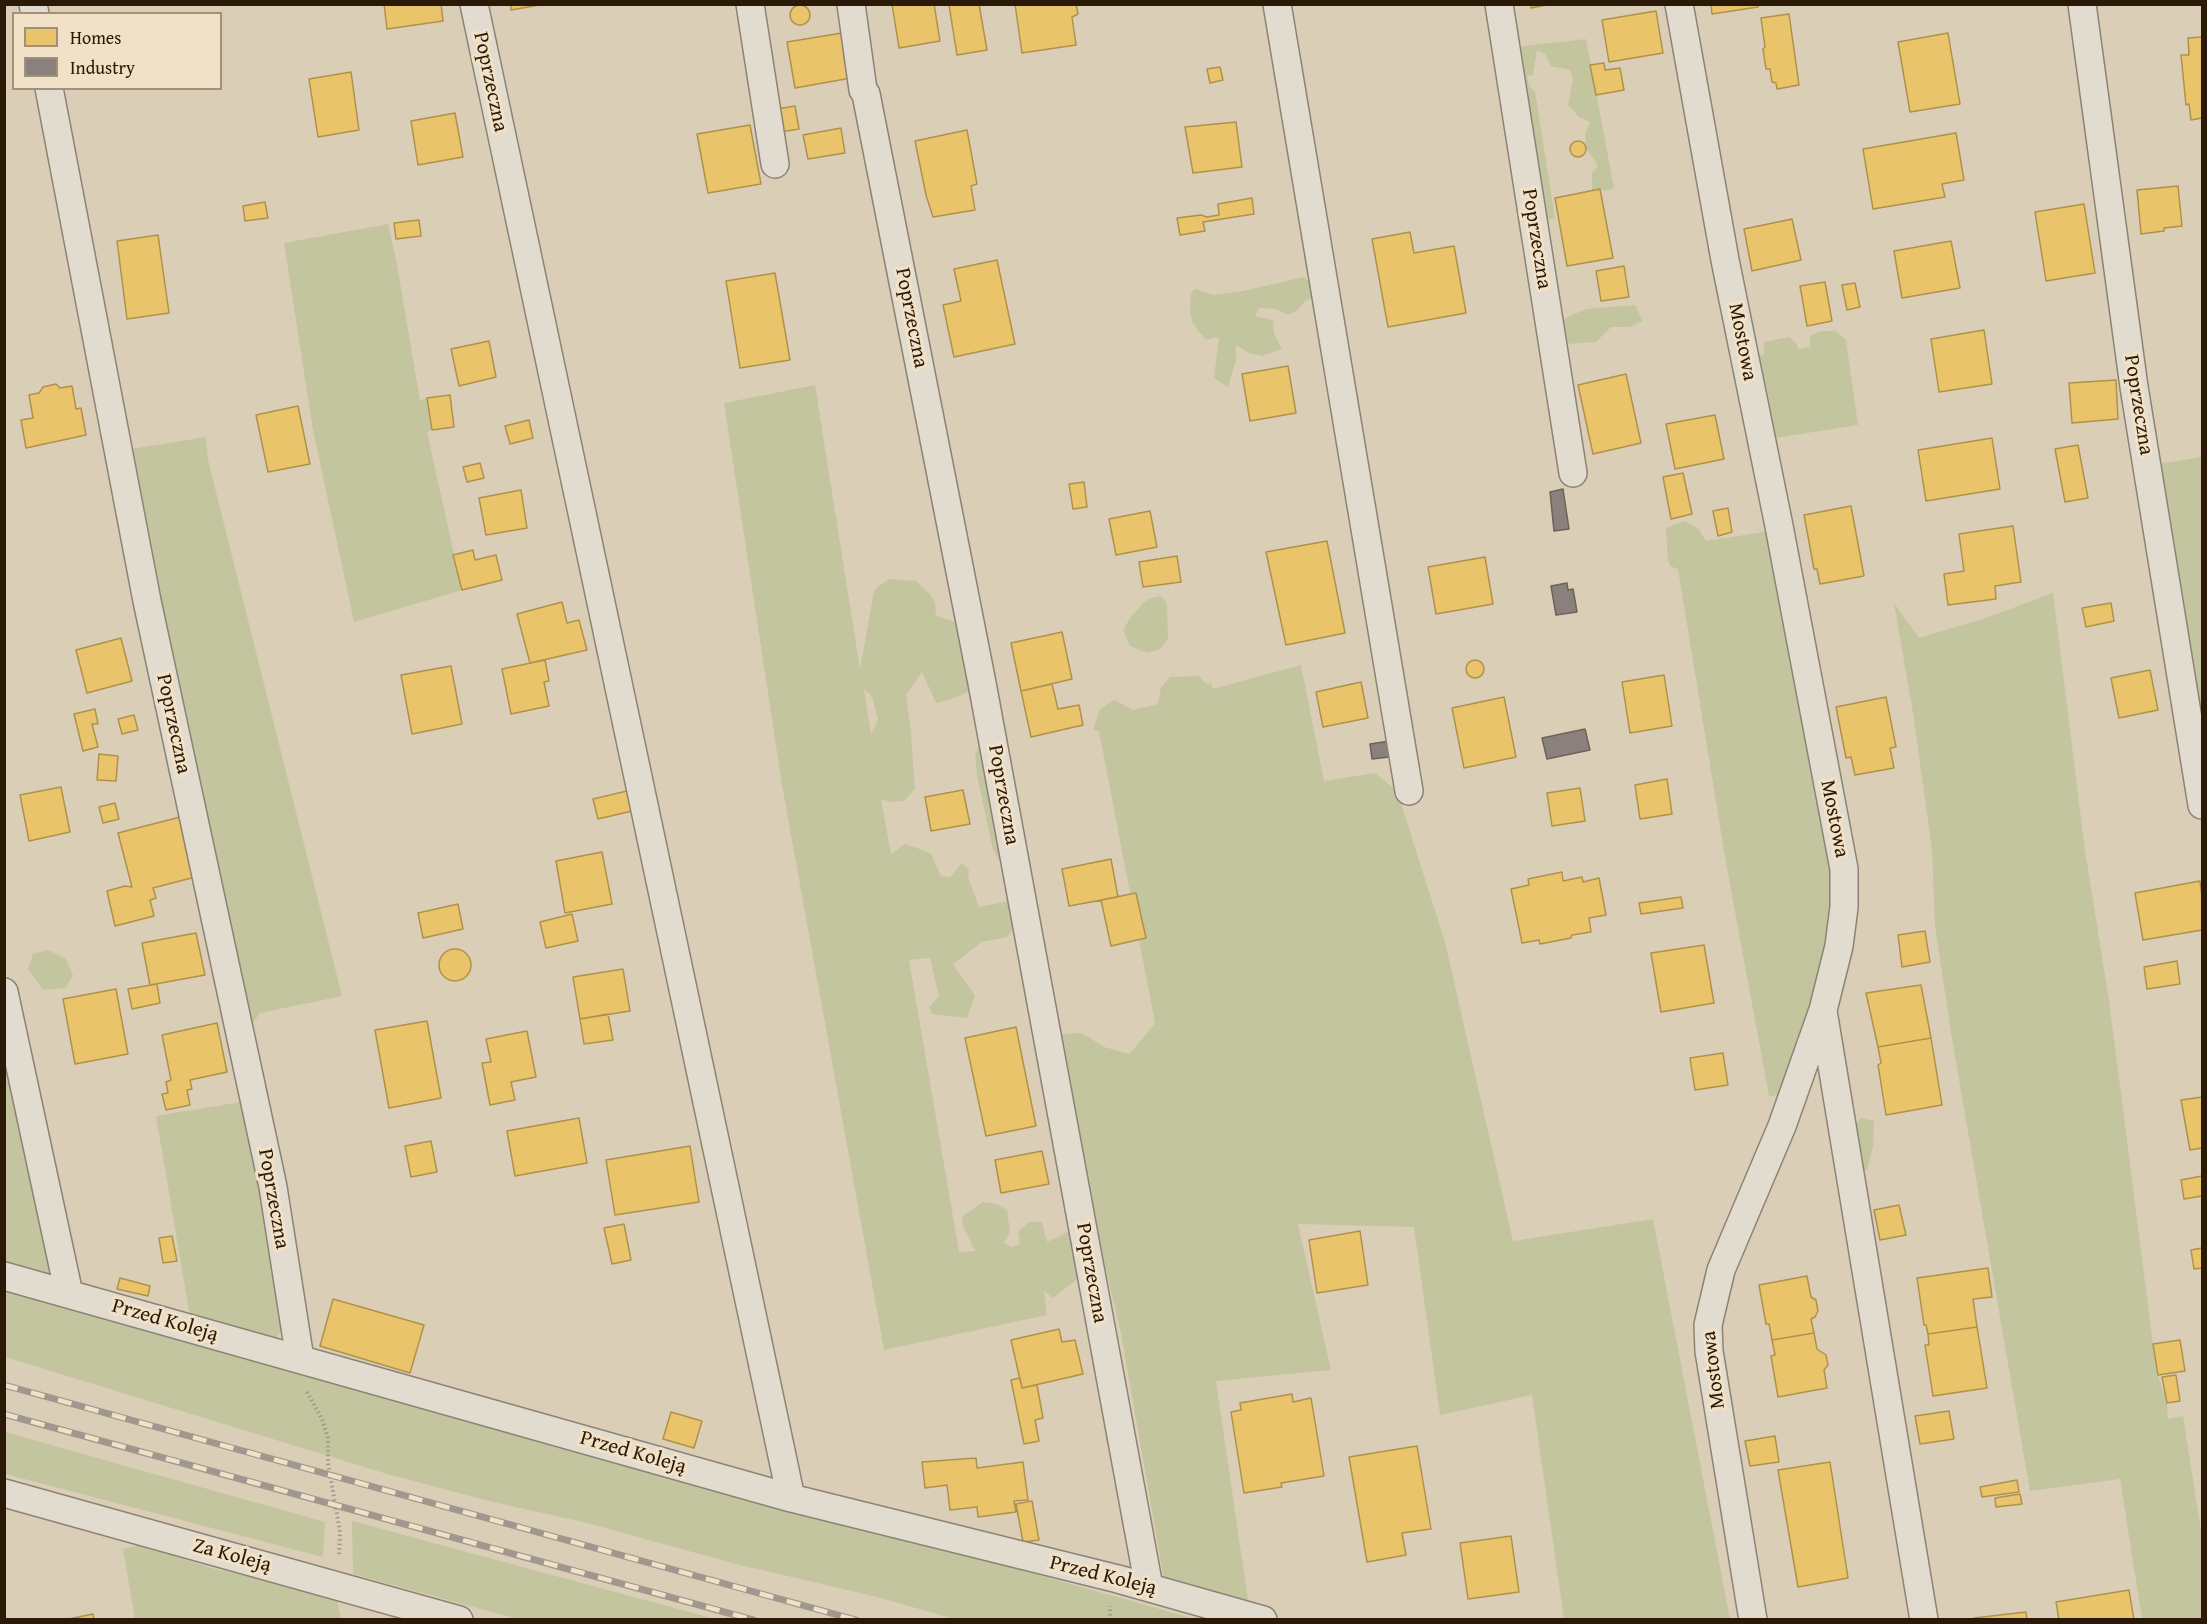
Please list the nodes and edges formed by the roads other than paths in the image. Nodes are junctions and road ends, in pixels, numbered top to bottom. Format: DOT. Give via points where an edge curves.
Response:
graph roads {
  1 [pos="474,4"];
  2 [pos="750,4"];
  3 [pos="851,4"];
  4 [pos="1277,4"];
  5 [pos="1499,4"];
  6 [pos="1679,4"];
  7 [pos="2082,4"];
  8 [pos="49,90"];
  9 [pos="775,164"];
  10 [pos="1573,473"];
  11 [pos="1409,790"];
  12 [pos="2202,805"];
  13 [pos="4,992"];
  14 [pos="1823,1010"];
  15 [pos="4,1276"];
  16 [pos="69,1294"];
  17 [pos="298,1358"];
  18 [pos="4,1493"];
  19 [pos="790,1498"];
  20 [pos="1149,1587"];
  21 [pos="459,1620"];
  22 [pos="1263,1620"];
  23 [pos="1753,1620"];
  24 [pos="1924,1620"];
  1 -- 19 [label="street, Poprzeczna"];
  2 -- 9 [label="street"];
  3 -- 20 [label="street, Poprzeczna" via="863,90 982,683"];
  4 -- 11 [label="street"];
  5 -- 10 [label="street, Poprzeczna"];
  6 -- 14 [label="street, Mostowa" via="1844,869 1839,946"];
  7 -- 12 [label="street, Poprzeczna" via="2134,387"];
  8 -- 17 [label="street, Poprzeczna" via="147,601 273,1187"];
  13 -- 16 [label="street"];
  14 -- 23 [label="street, Mostowa" via="1782,1126 1721,1270 1708,1325"];
  14 -- 24 [label="street"];
  15 -- 16 [label="street, Przed Koleją"];
  16 -- 17 [label="street, Przed Koleją"];
  17 -- 19 [label="street, Przed Koleją"];
  18 -- 21 [label="street, Za Koleją"];
  19 -- 20 [label="street, Przed Koleją"];
  20 -- 22 [label="street, Przed Koleją"];
}
